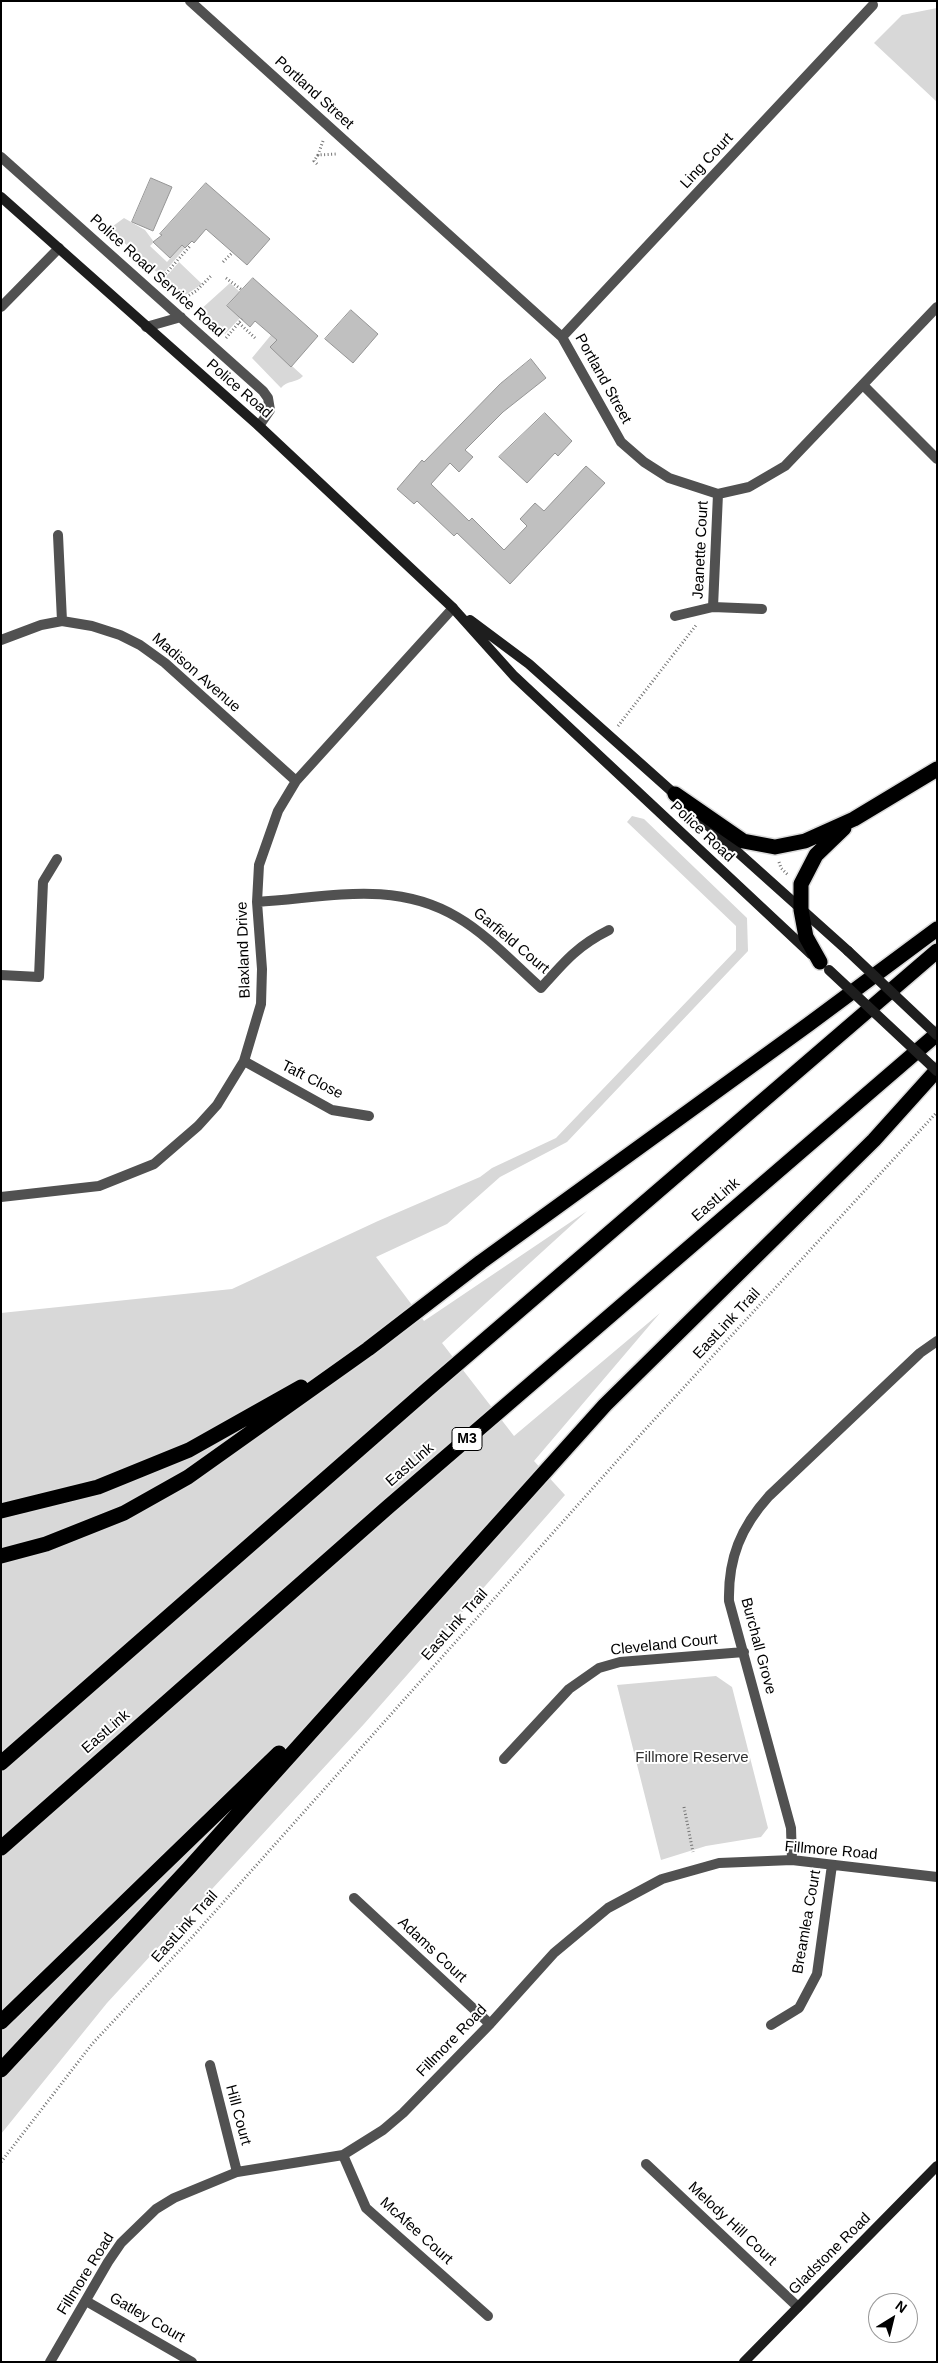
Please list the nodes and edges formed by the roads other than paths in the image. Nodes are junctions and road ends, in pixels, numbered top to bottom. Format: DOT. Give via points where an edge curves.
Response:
graph roads {
  1 [pos="190,1"];
  2 [pos="873,5"];
  3 [pos="1,157"];
  4 [pos="1,197"];
  5 [pos="59,248"];
  6 [pos="1,307"];
  7 [pos="937,307"];
  8 [pos="181,317"];
  9 [pos="146,327"];
  10 [pos="562,337"];
  11 [pos="863,385"];
  12 [pos="259,426"];
  13 [pos="937,459"];
  14 [pos="718,494"];
  15 [pos="58,535"];
  16 [pos="453,608"];
  17 [pos="711,608"];
  18 [pos="762,609"];
  19 [pos="676,616"];
  20 [pos="62,621"];
  21 [pos="1,640"];
  22 [pos="937,769"];
  23 [pos="296,781"];
  24 [pos="674,794"];
  25 [pos="854,820"];
  26 [pos="57,859"];
  27 [pos="257,902"];
  28 [pos="801,910"];
  29 [pos="937,929"];
  30 [pos="609,930"];
  31 [pos="937,951"];
  32 [pos="824,966"];
  33 [pos="1,975"];
  34 [pos="937,1035"];
  35 [pos="244,1061"];
  36 [pos="937,1071"];
  37 [pos="368,1116"];
  38 [pos="1,1197"];
  39 [pos="937,1341"];
  40 [pos="368,1349"];
  41 [pos="1,1511"];
  42 [pos="1,1556"];
  43 [pos="400,1632"];
  44 [pos="744,1652"];
  45 [pos="504,1759"];
  46 [pos="1,1763"];
  47 [pos="1,1848"];
  48 [pos="792,1860"];
  49 [pos="832,1865"];
  50 [pos="937,1877"];
  51 [pos="354,1898"];
  52 [pos="1,2022"];
  53 [pos="490,2024"];
  54 [pos="771,2025"];
  55 [pos="210,2065"];
  56 [pos="1,2070"];
  57 [pos="343,2154"];
  58 [pos="646,2164"];
  59 [pos="937,2166"];
  60 [pos="237,2172"];
  61 [pos="86,2301"];
  62 [pos="798,2307"];
  63 [pos="488,2316"];
  64 [pos="50,2362"];
  65 [pos="192,2362"];
  66 [pos="744,2362"];
  1 -- 10 [label="street, Portland Street"];
  2 -- 10 [label="street, Ling Court"];
  3 -- 8 [label="street, Police Road Service Road"];
  4 -- 5 [label="main road, Police Road"];
  5 -- 6 [label="street"];
  5 -- 9 [label="main road, Police Road"];
  7 -- 11 [label="street"];
  8 -- 9 [label="street"];
  8 -- 12 [label="street, Police Road Service Road" via="263,391 270,410"];
  9 -- 12 [label="main road, Police Road"];
  10 -- 14 [label="street, Portland Street" via="621,442 669,478"];
  11 -- 13 [label="street"];
  11 -- 14 [label="street" via="785,466 749,487"];
  12 -- 16 [label="main road, Police Road"];
  14 -- 17 [label="street, Jeanette Court"];
  15 -- 20 [label="street"];
  16 -- 23 [label="street, Blaxland Drive"];
  16 -- 24 [label="main road, Police Road" via="529,664"];
  16 -- 32 [label="main road, Police Road" via="514,676"];
  17 -- 18 [label="street, Jeanette Court"];
  17 -- 19 [label="street, Jeanette Court"];
  20 -- 21 [label="street, Madison Avenue"];
  20 -- 23 [label="street, Madison Avenue" via="101,629 140,645"];
  22 -- 25 [label="highway"];
  23 -- 27 [label="street, Blaxland Drive" via="268,836 259,865"];
  24 -- 25 [label="highway" via="743,841 775,848 805,842"];
  24 -- 28 [label="main road, Police Road"];
  25 -- 28 [label="highway" via="816,854 801,884"];
  26 -- 33 [label="street" via="43,882 39,977"];
  27 -- 30 [label="street, Garfield Court" via="379,893 425,901 472,927 541,988 574,951"];
  27 -- 35 [label="street, Blaxland Drive" via="261,1004"];
  28 -- 32 [label="highway" via="806,938"];
  28 -- 34 [label="main road, Police Road, bridge"];
  29 -- 40 [label="highway" via="481,1262"];
  31 -- 46 [label="highway"];
  32 -- 36 [label="main road, Police Road, bridge"];
  34 -- 47 [label="highway, EastLink / M3" via="388,1508"];
  35 -- 37 [label="street, Taft Close" via="332,1110"];
  35 -- 38 [label="street, Blaxland Drive" via="217,1105 154,1164 99,1186"];
  36 -- 43 [label="highway" via="874,1140 605,1405"];
  39 -- 44 [label="street, Burchall Grove" via="920,1353 752,1514 735,1550 729,1579 730,1601"];
  40 -- 41 [label="highway" via="189,1450 98,1487"];
  40 -- 42 [label="highway" via="188,1477 124,1513 46,1544"];
  43 -- 52 [label="highway" via="220,1812"];
  43 -- 56 [label="highway" via="189,1868"];
  44 -- 45 [label="street, Cleveland Court" via="620,1662 599,1668 569,1689"];
  44 -- 48 [label="street, Burchall Grove" via="791,1828"];
  48 -- 49 [label="street, Fillmore Road"];
  48 -- 53 [label="street, Fillmore Road" via="719,1864 654,1883 608,1908 554,1953"];
  49 -- 50 [label="street, Fillmore Road"];
  49 -- 54 [label="street, Breamlea Court" via="816,1974 799,2008"];
  51 -- 53 [label="street, Adams Court"];
  53 -- 57 [label="street, Fillmore Road" via="403,2113 383,2130"];
  55 -- 60 [label="street, Hill Court"];
  57 -- 60 [label="street, Fillmore Road"];
  57 -- 63 [label="street, McAfee Court" via="366,2208"];
  58 -- 62 [label="street, Melody Hill Court"];
  59 -- 62 [label="main road, Gladstone Road"];
  60 -- 61 [label="street, Fillmore Road" via="174,2198 156,2209 121,2243"];
  61 -- 64 [label="street, Fillmore Road"];
  61 -- 65 [label="street, Gatley Court"];
  62 -- 66 [label="main road, Gladstone Road"];
}
